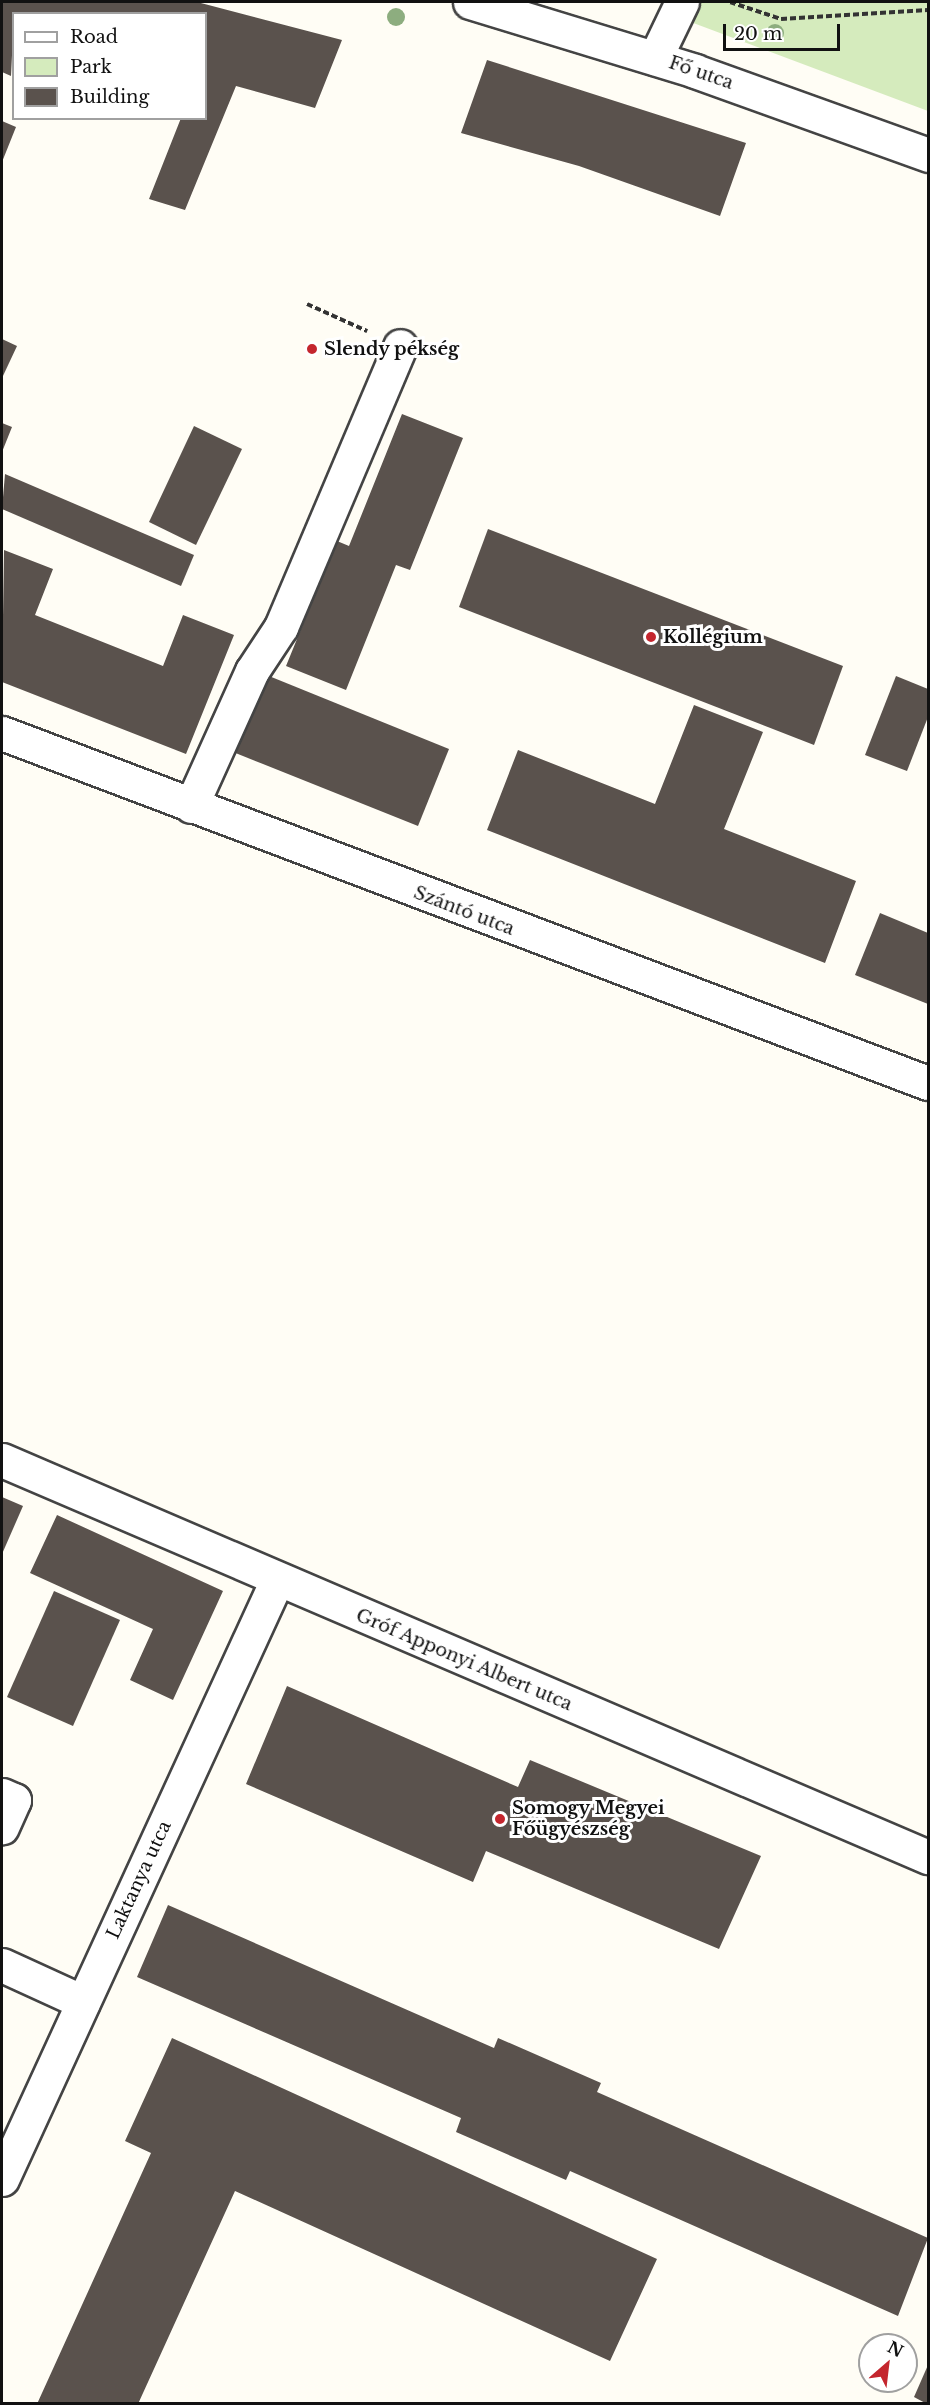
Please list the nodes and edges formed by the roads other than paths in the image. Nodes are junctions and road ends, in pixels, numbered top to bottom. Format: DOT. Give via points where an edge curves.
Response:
graph roads {
  1 [pos="470,2"];
  2 [pos="682,2"];
  3 [pos="655,58"];
  4 [pos="928,155"];
  5 [pos="400,346"];
  6 [pos="2,733"];
  7 [pos="191,806"];
  8 [pos="928,1083"];
  9 [pos="2,1460"];
  10 [pos="277,1580"];
  11 [pos="2,1795"];
  12 [pos="2,1827"];
  13 [pos="928,1857"];
  14 [pos="2,1965"];
  15 [pos="83,2002"];
  16 [pos="2,2179"];
  1 -- 3 [label="street, Fő utca"];
  2 -- 3 [label="street"];
  3 -- 4 [label="street, Fő utca"];
  5 -- 7 [label="street" via="281,627 252,671"];
  6 -- 7 [label="street, Szántó utca"];
  7 -- 8 [label="street, Szántó utca"];
  9 -- 10 [label="street, Gróf Apponyi Albert utca"];
  10 -- 13 [label="street, Gróf Apponyi Albert utca"];
  10 -- 15 [label="street, Laktanya utca"];
  11 -- 12 [label="street" via="14,1800"];
  14 -- 15 [label="street"];
  15 -- 16 [label="street, Laktanya utca"];
}
